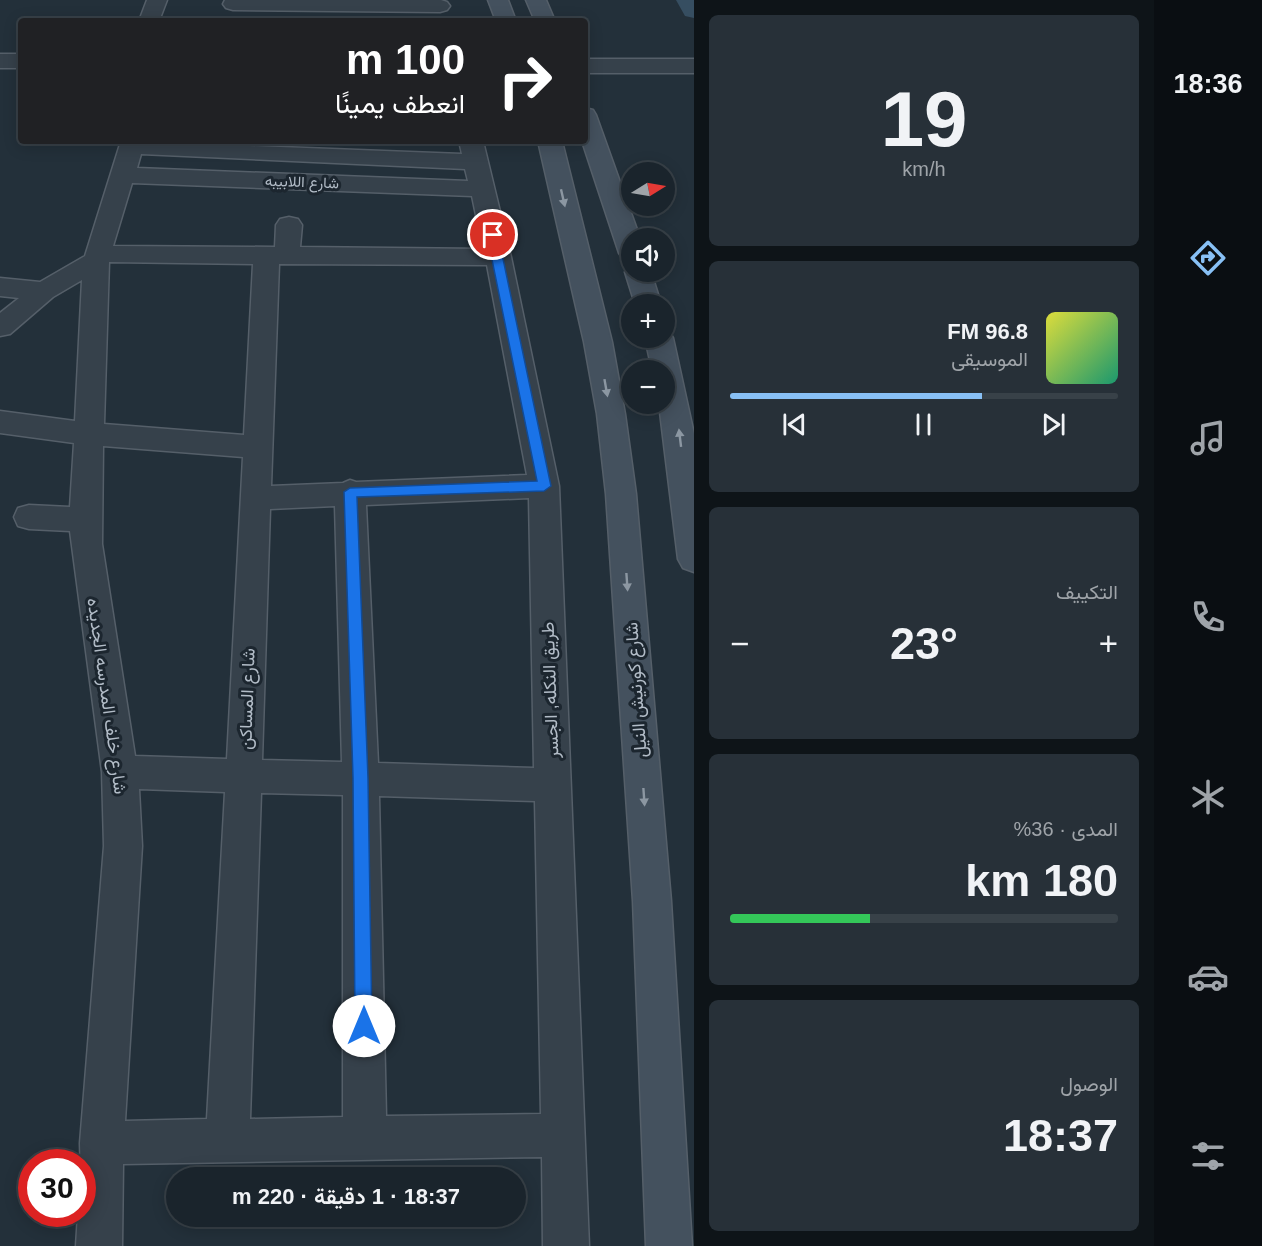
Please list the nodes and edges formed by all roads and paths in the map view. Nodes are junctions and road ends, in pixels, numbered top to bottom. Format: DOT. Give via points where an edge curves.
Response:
graph roads {
  1 [pos="157,0"];
  2 [pos="498,0"];
  3 [pos="536,0"];
  4 [pos="231,8"];
  5 [pos="441,9"];
  6 [pos="150,18"];
  7 [pos="505,18"];
  8 [pos="544,18"];
  9 [pos="0,61"];
  10 [pos="18,61"];
  11 [pos="588,66"];
  12 [pos="693,66"];
  13 [pos="588,124"];
  14 [pos="132,144"];
  15 [pos="550,144"];
  16 [pos="255,147"];
  17 [pos="337,149"];
  18 [pos="476,164"];
  19 [pos="122,175"];
  20 [pos="289,225"];
  21 [pos="623,228"];
  22 [pos="276,256"];
  23 [pos="498,257"];
  24 [pos="97,258"];
  25 [pos="0,287"];
  26 [pos="44,291"];
  27 [pos="0,327"];
  28 [pos="661,348"];
  29 [pos="0,422"];
  30 [pos="89,434"];
  31 [pos="258,447"];
  32 [pos="544,486"];
  33 [pos="350,492"];
  34 [pos="255,498"];
  35 [pos="29,517"];
  36 [pos="85,520"];
  37 [pos="693,559"];
  38 [pos="120,772"];
  39 [pos="244,777"];
  40 [pos="361,778"];
  41 [pos="553,785"];
  42 [pos="563,1135"];
  43 [pos="365,1138"];
  44 [pos="228,1141"];
  45 [pos="102,1143"];
  46 [pos="99,1246"];
  47 [pos="566,1246"];
  48 [pos="669,1246"];
  1 -- 6 [label="street"];
  2 -- 7 [label="main road"];
  3 -- 8 [label="main road"];
  4 -- 5 [label="street"];
  9 -- 10 [label="street"];
  11 -- 12 [label="street"];
  13 -- 21 [label="main road"];
  14 -- 16 [label="street"];
  14 -- 19 [label="street, شارع خلف المدرسه الجديده"];
  15 -- 48 [label="main road, شارع كورنيش النيل, one-way" via="598,342 621,494 652,901"];
  16 -- 17 [label="street"];
  17 -- 18 [label="street"];
  18 -- 19 [label="street, شارع اللابيبه"];
  18 -- 23 [label="street, طريق النكله, الجسر"];
  19 -- 24 [label="street, شارع خلف المدرسه الجديده"];
  20 -- 22 [label="street, شارع المساكن"];
  22 -- 23 [label="street"];
  22 -- 24 [label="street"];
  22 -- 31 [label="street, شارع المساكن"];
  23 -- 32 [label="street, طريق النكله, الجسر"];
  24 -- 26 [label="street"];
  24 -- 30 [label="street, شارع خلف المدرسه الجديده"];
  25 -- 26 [label="street"];
  26 -- 27 [label="street"];
  37 -- 28 [label="main road, one-way" via="677,418"];
  29 -- 30 [label="street"];
  30 -- 31 [label="street"];
  30 -- 36 [label="street, شارع خلف المدرسه الجديده"];
  31 -- 34 [label="street, شارع المساكن"];
  32 -- 33 [label="street"];
  32 -- 41 [label="street, طريق النكله, الجسر"];
  33 -- 34 [label="street"];
  33 -- 40 [label="street"];
  34 -- 39 [label="street, شارع المساكن"];
  35 -- 36 [label="street"];
  36 -- 38 [label="street, شارع خلف المدرسه الجديده"];
  38 -- 39 [label="street"];
  38 -- 45 [label="street, شارع خلف المدرسه الجديده" via="123,846"];
  39 -- 40 [label="street"];
  39 -- 44 [label="street, شارع المساكن"];
  40 -- 41 [label="street"];
  40 -- 43 [label="street"];
  41 -- 42 [label="street, طريق النكله, الجسر"];
  42 -- 43 [label="street"];
  42 -- 47 [label="street, طريق النكله, الجسر"];
  43 -- 44 [label="street"];
  44 -- 45 [label="street"];
  45 -- 46 [label="street, شارع خلف المدرسه الجديده"];
}
